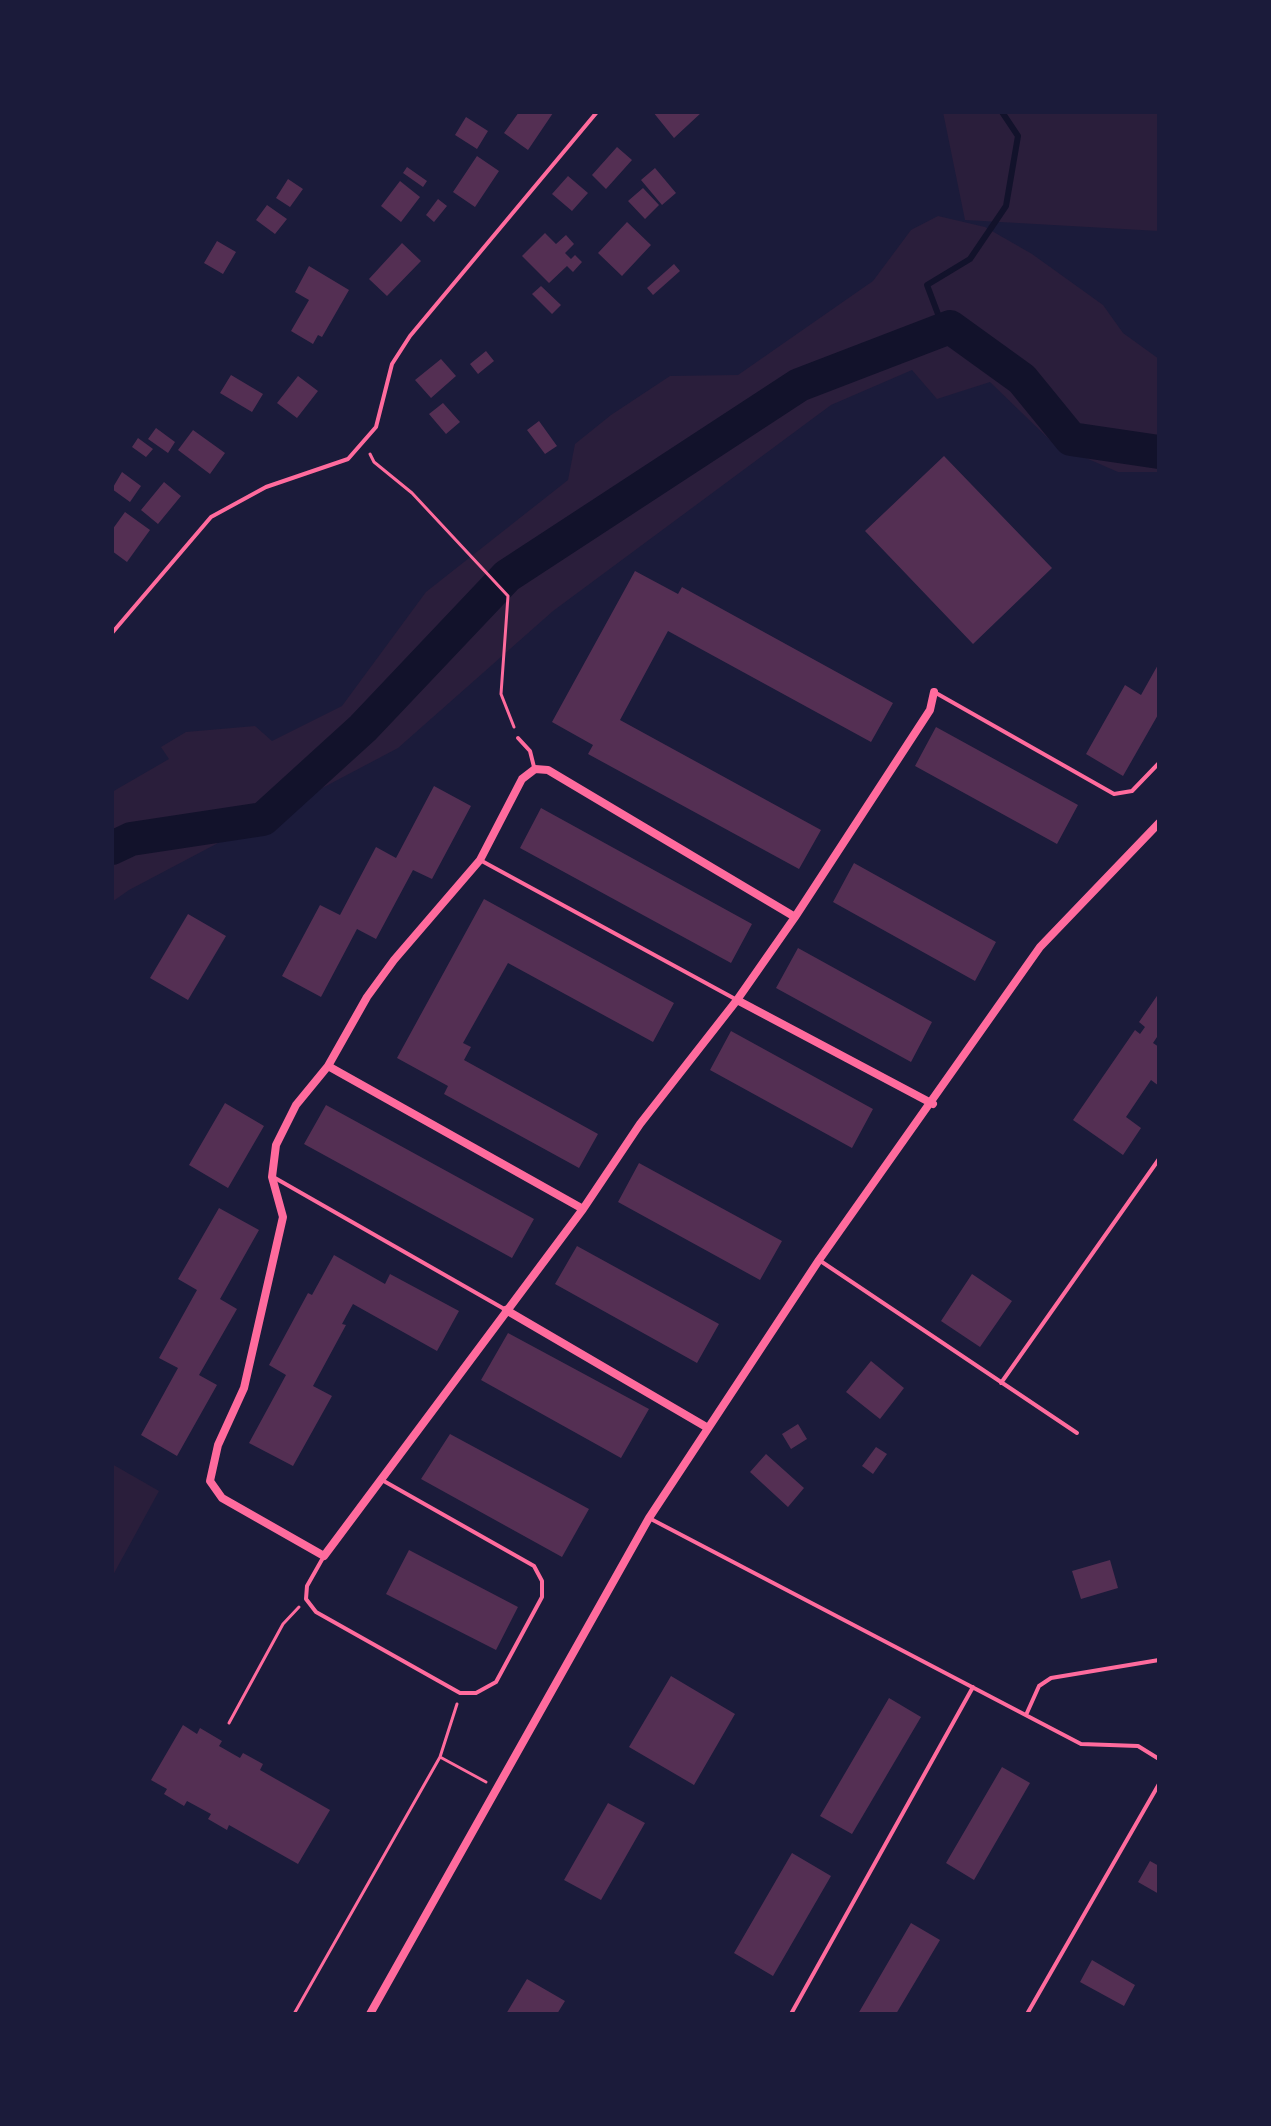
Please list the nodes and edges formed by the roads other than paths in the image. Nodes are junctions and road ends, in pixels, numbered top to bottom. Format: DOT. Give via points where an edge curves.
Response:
graph roads {
  1 [pos="597,112"];
  2 [pos="112,633"];
  3 [pos="934,692"];
  4 [pos="518,738"];
  5 [pos="1159,763"];
  6 [pos="535,769"];
  7 [pos="1159,823"];
  8 [pos="480,860"];
  9 [pos="795,917"];
  10 [pos="737,1000"];
  11 [pos="328,1066"];
  12 [pos="933,1104"];
  13 [pos="1159,1159"];
  14 [pos="272,1177"];
  15 [pos="583,1209"];
  16 [pos="819,1260"];
  17 [pos="506,1310"];
  18 [pos="1001,1383"];
  19 [pos="708,1428"];
  20 [pos="1077,1433"];
  21 [pos="382,1480"];
  22 [pos="649,1518"];
  23 [pos="324,1556"];
  24 [pos="1159,1660"];
  25 [pos="973,1687"];
  26 [pos="1026,1715"];
  27 [pos="1159,1759"];
  28 [pos="1159,1784"];
  29 [pos="370,2014"];
  30 [pos="791,2014"];
  31 [pos="1027,2014"];
  1 -- 2 [label="lane" via="410,336 392,364 376,427 348,459 266,487 211,517"];
  3 -- 5 [label="lane" via="1114,794 1132,791"];
  3 -- 9 [label="street" via="930,710"];
  4 -- 6 [label="lane" via="530,751"];
  6 -- 8 [label="street" via="522,779"];
  6 -- 9 [label="street" via="548,770"];
  7 -- 12 [label="street" via="1040,947"];
  8 -- 10 [label="lane"];
  8 -- 11 [label="street" via="385,972"];
  9 -- 10 [label="street"];
  10 -- 12 [label="street"];
  10 -- 15 [label="street" via="640,1124"];
  11 -- 14 [label="street" via="287,1119 276,1145"];
  11 -- 15 [label="street"];
  12 -- 16 [label="street"];
  13 -- 18 [label="lane"];
  14 -- 17 [label="lane"];
  14 -- 23 [label="street" via="283,1217 272,1272 244,1388 218,1445 210,1481 222,1498"];
  15 -- 17 [label="street"];
  16 -- 18 [label="lane"];
  16 -- 19 [label="street"];
  17 -- 19 [label="street"];
  17 -- 21 [label="street"];
  18 -- 20 [label="lane"];
  19 -- 22 [label="street"];
  21 -- 23 [label="street"];
  21 -- 23 [label="lane" via="534,1566 542,1597 496,1682 476,1693 460,1693 316,1612 306,1599 307,1586"];
  22 -- 25 [label="lane"];
  22 -- 29 [label="street"];
  24 -- 26 [label="lane" via="1051,1678 1039,1686"];
  25 -- 26 [label="lane"];
  25 -- 30 [label="lane"];
  26 -- 27 [label="lane" via="1081,1744 1138,1746"];
  28 -- 31 [label="lane"];
}
